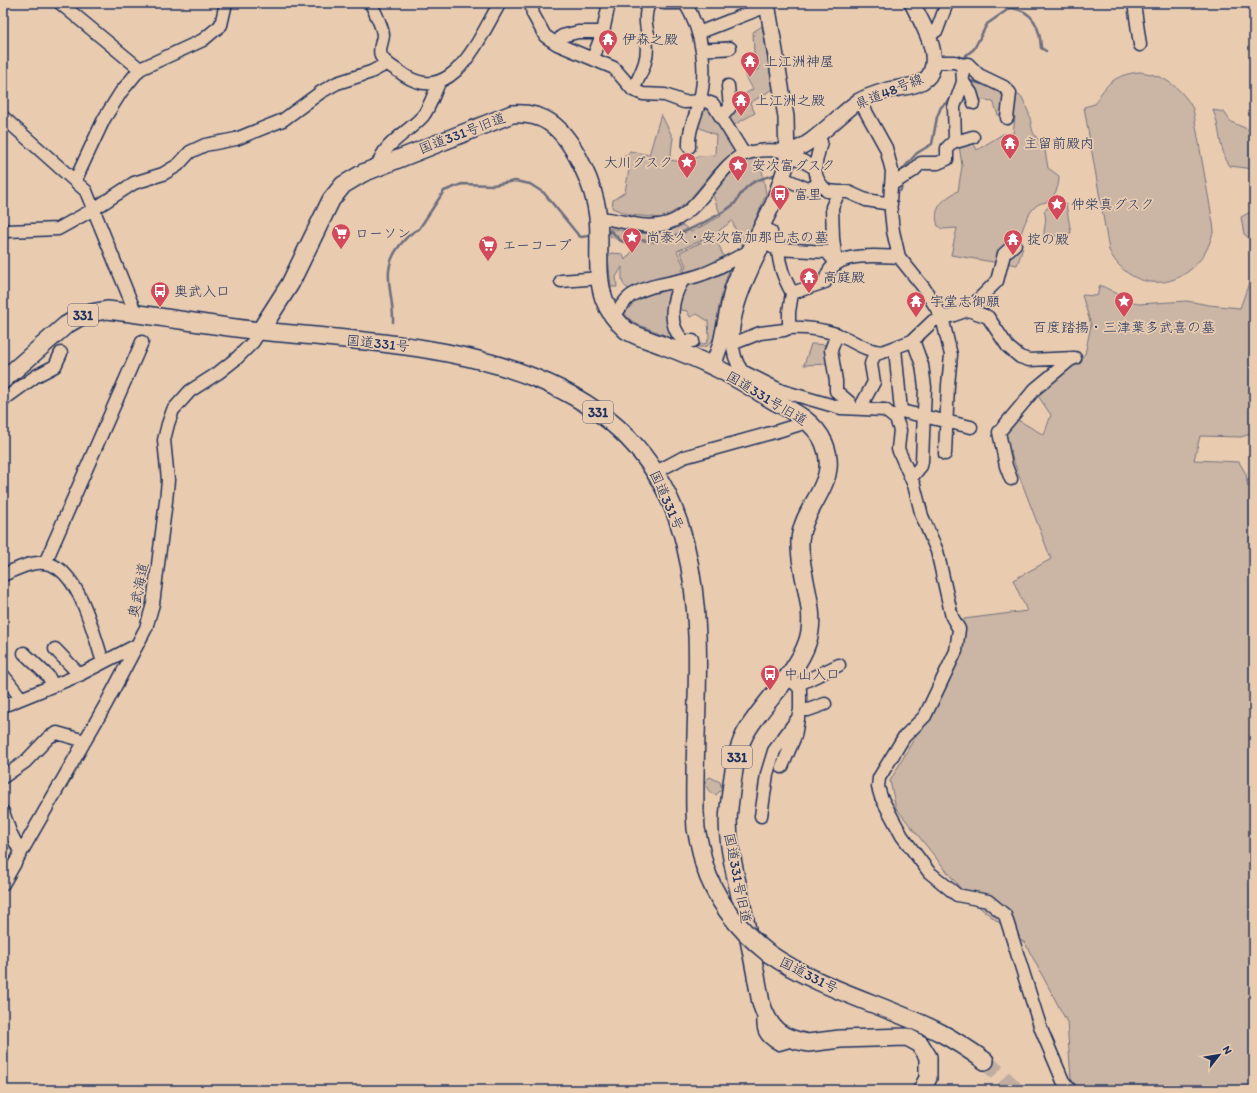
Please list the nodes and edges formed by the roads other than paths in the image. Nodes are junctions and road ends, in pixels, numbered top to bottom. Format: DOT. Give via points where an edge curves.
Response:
graph roads {
  1 [pos="60,3"];
  2 [pos="226,3"];
  3 [pos="371,3"];
  4 [pos="496,3"];
  5 [pos="531,3"];
  6 [pos="609,3"];
  7 [pos="649,3"];
  8 [pos="664,3"];
  9 [pos="912,3"];
  10 [pos="947,3"];
  11 [pos="1134,3"];
  12 [pos="767,4"];
  13 [pos="603,32"];
  14 [pos="698,33"];
  15 [pos="929,36"];
  16 [pos="556,44"];
  17 [pos="1140,45"];
  18 [pos="730,48"];
  19 [pos="703,50"];
  20 [pos="593,58"];
  21 [pos="932,62"];
  22 [pos="386,64"];
  23 [pos="960,64"];
  24 [pos="140,69"];
  25 [pos="963,82"];
  26 [pos="439,83"];
  27 [pos="728,86"];
  28 [pos="633,90"];
  29 [pos="860,101"];
  30 [pos="700,102"];
  31 [pos="974,103"];
  32 [pos="722,116"];
  33 [pos="3,117"];
  34 [pos="1006,118"];
  35 [pos="817,135"];
  36 [pos="973,137"];
  37 [pos="955,140"];
  38 [pos="690,148"];
  39 [pos="744,154"];
  40 [pos="788,154"];
  41 [pos="378,166"];
  42 [pos="816,173"];
  43 [pos="783,178"];
  44 [pos="75,181"];
  45 [pos="895,189"];
  46 [pos="839,192"];
  47 [pos="94,209"];
  48 [pos="763,226"];
  49 [pos="599,228"];
  50 [pos="3,230"];
  51 [pos="765,244"];
  52 [pos="1015,244"];
  53 [pos="778,249"];
  54 [pos="750,251"];
  55 [pos="899,257"];
  56 [pos="836,263"];
  57 [pos="600,278"];
  58 [pos="683,280"];
  59 [pos="561,281"];
  60 [pos="792,293"];
  61 [pos="968,310"];
  62 [pos="136,314"];
  63 [pos="614,316"];
  64 [pos="942,316"];
  65 [pos="789,328"];
  66 [pos="260,331"];
  67 [pos="837,334"];
  68 [pos="913,340"];
  69 [pos="693,341"];
  70 [pos="142,342"];
  71 [pos="732,344"];
  72 [pos="895,348"];
  73 [pos="883,352"];
  74 [pos="61,353"];
  75 [pos="712,366"];
  76 [pos="739,375"];
  77 [pos="3,380"];
  78 [pos="836,391"];
  79 [pos="3,400"];
  80 [pos="828,404"];
  81 [pos="855,408"];
  82 [pos="897,414"];
  83 [pos="924,416"];
  84 [pos="947,420"];
  85 [pos="807,422"];
  86 [pos="971,427"];
  87 [pos="945,454"];
  88 [pos="656,472"];
  89 [pos="912,477"];
  90 [pos="1011,479"];
  91 [pos="45,562"];
  92 [pos="3,575"];
  93 [pos="137,645"];
  94 [pos="55,648"];
  95 [pos="24,653"];
  96 [pos="103,662"];
  97 [pos="839,665"];
  98 [pos="3,675"];
  99 [pos="80,675"];
  100 [pos="791,681"];
  101 [pos="53,685"];
  102 [pos="20,698"];
  103 [pos="825,704"];
  104 [pos="3,706"];
  105 [pos="799,714"];
  106 [pos="85,741"];
  107 [pos="782,767"];
  108 [pos="3,777"];
  109 [pos="3,812"];
  110 [pos="761,816"];
  111 [pos="21,853"];
  112 [pos="4,877"];
  113 [pos="985,1061"];
  114 [pos="922,1090"];
  115 [pos="1070,1090"];
  1 -- 24 [label="street"];
  2 -- 24 [label="street" via="221,25 203,40"];
  3 -- 22 [label="street" via="383,34 380,54"];
  4 -- 26 [label="street" via="497,8 459,69"];
  5 -- 16 [label="street" via="538,25 545,36"];
  6 -- 13 [label="street"];
  7 -- 28 [label="street" via="645,25 649,37 646,41 647,53"];
  8 -- 14 [label="street" via="685,3 692,13"];
  9 -- 15 [label="main road, 県道48号線"];
  10 -- 15 [label="street" via="937,30"];
  11 -- 17 [label="street"];
  12 -- 14 [label="street"];
  12 -- 40 [label="main road" via="786,117"];
  13 -- 16 [label="street" via="578,32 562,36"];
  13 -- 20 [label="street"];
  14 -- 19 [label="street"];
  15 -- 21 [label="main road, 県道48号線"];
  16 -- 20 [label="street"];
  18 -- 19 [label="street"];
  19 -- 30 [label="street"];
  20 -- 28 [label="street" via="614,68"];
  21 -- 23 [label="street"];
  21 -- 29 [label="main road, 県道48号線" via="931,73 920,81"];
  22 -- 26 [label="street" via="422,83"];
  22 -- 47 [label="street" via="372,72 337,83 283,120 236,139 205,145 190,152 178,165 163,174 134,184"];
  23 -- 25 [label="street"];
  23 -- 34 [label="street" via="968,64 979,75 1004,87 1010,93"];
  24 -- 44 [label="street" via="104,119"];
  25 -- 31 [label="street"];
  25 -- 37 [label="street" via="954,106"];
  26 -- 41 [label="street" via="424,114 380,156"];
  27 -- 32 [label="street" via="730,107"];
  28 -- 30 [label="street" via="643,94 665,95 684,102"];
  29 -- 35 [label="main road, 県道48号線"];
  29 -- 45 [label="street" via="886,148"];
  30 -- 32 [label="street" via="713,104"];
  30 -- 38 [label="street" via="688,135"];
  32 -- 39 [label="street"];
  33 -- 44 [label="street"];
  35 -- 40 [label="main road, 県道48号線" via="802,148"];
  35 -- 42 [label="street" via="821,142"];
  36 -- 37 [label="street"];
  37 -- 45 [label="street" via="947,148 944,162 921,163"];
  39 -- 40 [label="street" via="757,151"];
  39 -- 49 [label="street" via="730,165 694,206 676,220 652,226"];
  40 -- 42 [label="street" via="799,159"];
  40 -- 43 [label="main road"];
  41 -- 49 [label="highway, 国道331号旧道 / 331" via="503,116 520,113 533,115 554,126 569,143 594,194"];
  41 -- 66 [label="highway, 国道331号旧道 / 331" via="348,182 331,200 296,272"];
  42 -- 43 [label="street" via="815,186 808,189"];
  42 -- 46 [label="street" via="827,192"];
  43 -- 48 [label="main road"];
  44 -- 47 [label="street" via="86,191"];
  45 -- 46 [label="street" via="866,200 848,192"];
  45 -- 55 [label="street" via="893,231"];
  46 -- 56 [label="street" via="832,207"];
  47 -- 50 [label="street" via="58,229"];
  47 -- 62 [label="street"];
  48 -- 51 [label="street" via="771,232"];
  48 -- 54 [label="main road"];
  49 -- 57 [label="highway, 国道331号旧道 / 331"];
  51 -- 53 [label="street"];
  51 -- 71 [label="street" via="743,290"];
  52 -- 61 [label="street" via="1004,254 998,281"];
  53 -- 56 [label="street" via="827,252"];
  53 -- 60 [label="street" via="778,262"];
  54 -- 58 [label="street" via="725,266"];
  54 -- 75 [label="main road" via="738,272 732,290 721,343"];
  55 -- 56 [label="street" via="862,255"];
  55 -- 64 [label="street"];
  56 -- 60 [label="street" via="826,274 825,282"];
  57 -- 59 [label="street"];
  57 -- 63 [label="highway, 国道331号旧道 / 331" via="605,302"];
  58 -- 63 [label="street" via="665,282 630,296"];
  58 -- 69 [label="street" via="672,304 674,324 684,341"];
  60 -- 65 [label="street"];
  61 -- 64 [label="street" via="951,316"];
  61 -- 90 [label="street" via="988,317 1008,347 1020,357 1028,360 1075,358 1035,389 999,432"];
  62 -- 66 [label="highway, 国道331号 / 331"];
  62 -- 77 [label="highway, 国道331号 / 331" via="107,310 85,314 74,320"];
  63 -- 75 [label="highway, 国道331号旧道 / 331" via="626,330"];
  64 -- 68 [label="street"];
  64 -- 84 [label="street" via="951,355"];
  65 -- 67 [label="street" via="809,327"];
  65 -- 71 [label="street" via="760,333"];
  66 -- 88 [label="highway, 国道331号 / 331" via="422,348 512,368 585,402 625,434"];
  66 -- 93 [label="street, 奥武海道" via="245,351 228,366 185,395 173,410 164,440 168,480 157,574 151,612"];
  67 -- 73 [label="street" via="863,348"];
  67 -- 78 [label="street" via="831,350"];
  68 -- 72 [label="street"];
  68 -- 83 [label="street" via="922,365 925,387"];
  70 -- 91 [label="street"];
  71 -- 76 [label="street"];
  72 -- 73 [label="street"];
  72 -- 82 [label="street"];
  73 -- 81 [label="street" via="874,355 871,364 874,382"];
  74 -- 79 [label="street" via="55,366 36,376"];
  75 -- 76 [label="highway, 国道331号旧道 / 331"];
  76 -- 80 [label="street"];
  76 -- 85 [label="highway, 国道331号旧道 / 331"];
  78 -- 80 [label="street"];
  78 -- 81 [label="street"];
  80 -- 81 [label="street" via="841,408"];
  81 -- 82 [label="street" via="885,410"];
  82 -- 83 [label="street"];
  82 -- 89 [label="street" via="900,430 898,449"];
  83 -- 84 [label="street" via="940,421"];
  83 -- 89 [label="street" via="921,466"];
  84 -- 86 [label="street"];
  84 -- 87 [label="street"];
  85 -- 88 [label="street" via="684,457"];
  85 -- 100 [label="highway, 国道331号旧道 / 331" via="818,432 824,443 829,468 822,491 811,509 800,537 802,573 811,622 810,632"];
  88 -- 113 [label="highway, 国道331号 / 331, bridge" via="675,512 686,546 695,600 696,829 710,880 730,915 747,935 768,953 796,971 941,1033"];
  89 -- 115 [label="street" via="922,516 937,551 952,617 959,629 956,651 925,716 904,737 879,778 878,787 902,836 929,872 957,895 988,901 1005,915 1041,1029 1063,1081"];
  91 -- 92 [label="street" via="28,565"];
  91 -- 96 [label="street" via="65,574 82,597"];
  93 -- 96 [label="street"];
  93 -- 106 [label="street, 奥武海道"];
  94 -- 99 [label="street"];
  95 -- 101 [label="street" via="48,676"];
  96 -- 99 [label="street"];
  97 -- 100 [label="street"];
  98 -- 102 [label="street"];
  99 -- 101 [label="street"];
  100 -- 105 [label="street" via="800,690"];
  100 -- 114 [label="highway, 国道331号旧道 / 331" via="743,738 729,810 732,861 764,1012 775,1030 793,1040 808,1043 907,1037 920,1044 928,1058 928,1078"];
  101 -- 102 [label="street"];
  102 -- 104 [label="street"];
  103 -- 105 [label="street"];
  105 -- 107 [label="street" via="795,736"];
  105 -- 110 [label="street" via="774,751 767,774"];
  106 -- 108 [label="street" via="57,733 49,737 25,762"];
  106 -- 111 [label="street, 奥武海道"];
  109 -- 111 [label="street"];
  111 -- 112 [label="street, 奥武海道"];
}
